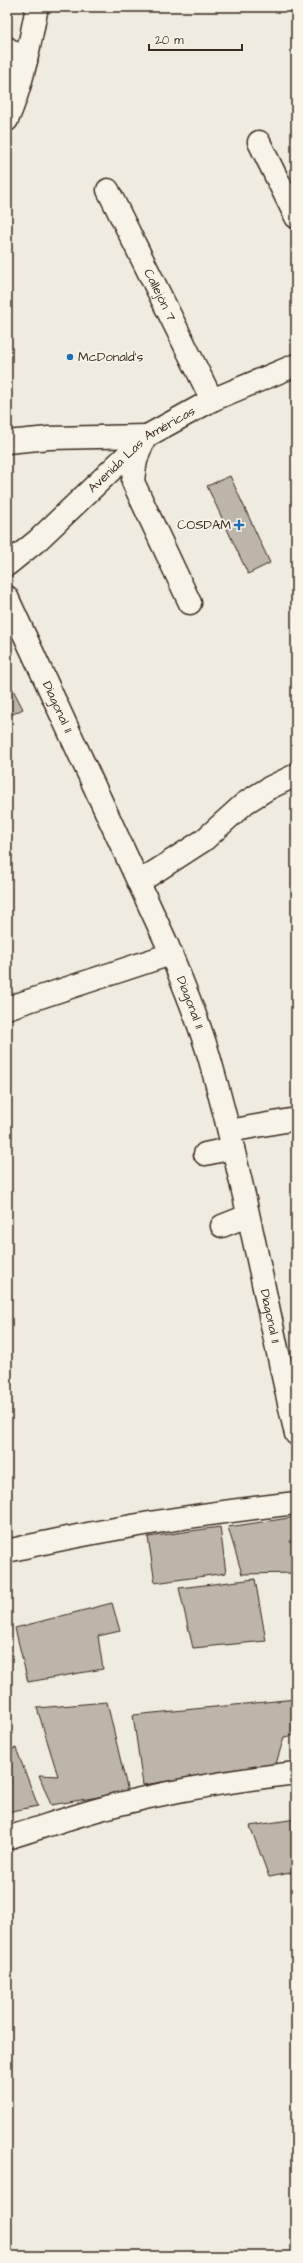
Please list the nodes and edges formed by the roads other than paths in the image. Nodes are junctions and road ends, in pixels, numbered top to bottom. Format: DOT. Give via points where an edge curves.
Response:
graph roads {
  1 [pos="37,7"];
  2 [pos="7,48"];
  3 [pos="26,61"];
  4 [pos="7,120"];
  5 [pos="259,142"];
  6 [pos="108,190"];
  7 [pos="296,217"];
  8 [pos="296,365"];
  9 [pos="212,400"];
  10 [pos="147,436"];
  11 [pos="7,442"];
  12 [pos="7,565"];
  13 [pos="7,597"];
  14 [pos="190,602"];
  15 [pos="296,775"];
  16 [pos="139,882"];
  17 [pos="171,954"];
  18 [pos="7,1008"];
  19 [pos="296,1119"];
  20 [pos="231,1139"];
  21 [pos="205,1154"];
  22 [pos="247,1216"];
  23 [pos="222,1226"];
  24 [pos="286,1351"];
  25 [pos="296,1434"];
  26 [pos="296,1502"];
  27 [pos="7,1551"];
  28 [pos="296,1773"];
  29 [pos="7,1838"];
  1 -- 3 [label="street"];
  2 -- 3 [label="street"];
  3 -- 4 [label="street"];
  5 -- 7 [label="street"];
  6 -- 9 [label="street, Callejón 7"];
  8 -- 9 [label="street, Avenida Las Américas"];
  9 -- 10 [label="street, Avenida Las Américas"];
  10 -- 11 [label="street" via="49,438"];
  10 -- 12 [label="street, Avenida Las Américas" via="38,540"];
  10 -- 14 [label="street" via="138,451 133,482"];
  13 -- 16 [label="street, Diagonal 11"];
  15 -- 16 [label="street" via="268,788 245,803 204,840"];
  16 -- 17 [label="street, Diagonal 11"];
  17 -- 18 [label="street"];
  17 -- 20 [label="street, Diagonal 11" via="210,1058"];
  19 -- 20 [label="street"];
  20 -- 21 [label="street"];
  20 -- 22 [label="street, Diagonal 11"];
  22 -- 23 [label="street"];
  22 -- 24 [label="street, Diagonal 11"];
  24 -- 25 [label="street, Diagonal 11"];
  26 -- 27 [label="street" via="83,1533"];
  28 -- 29 [label="street" via="167,1793 115,1805"];
}
